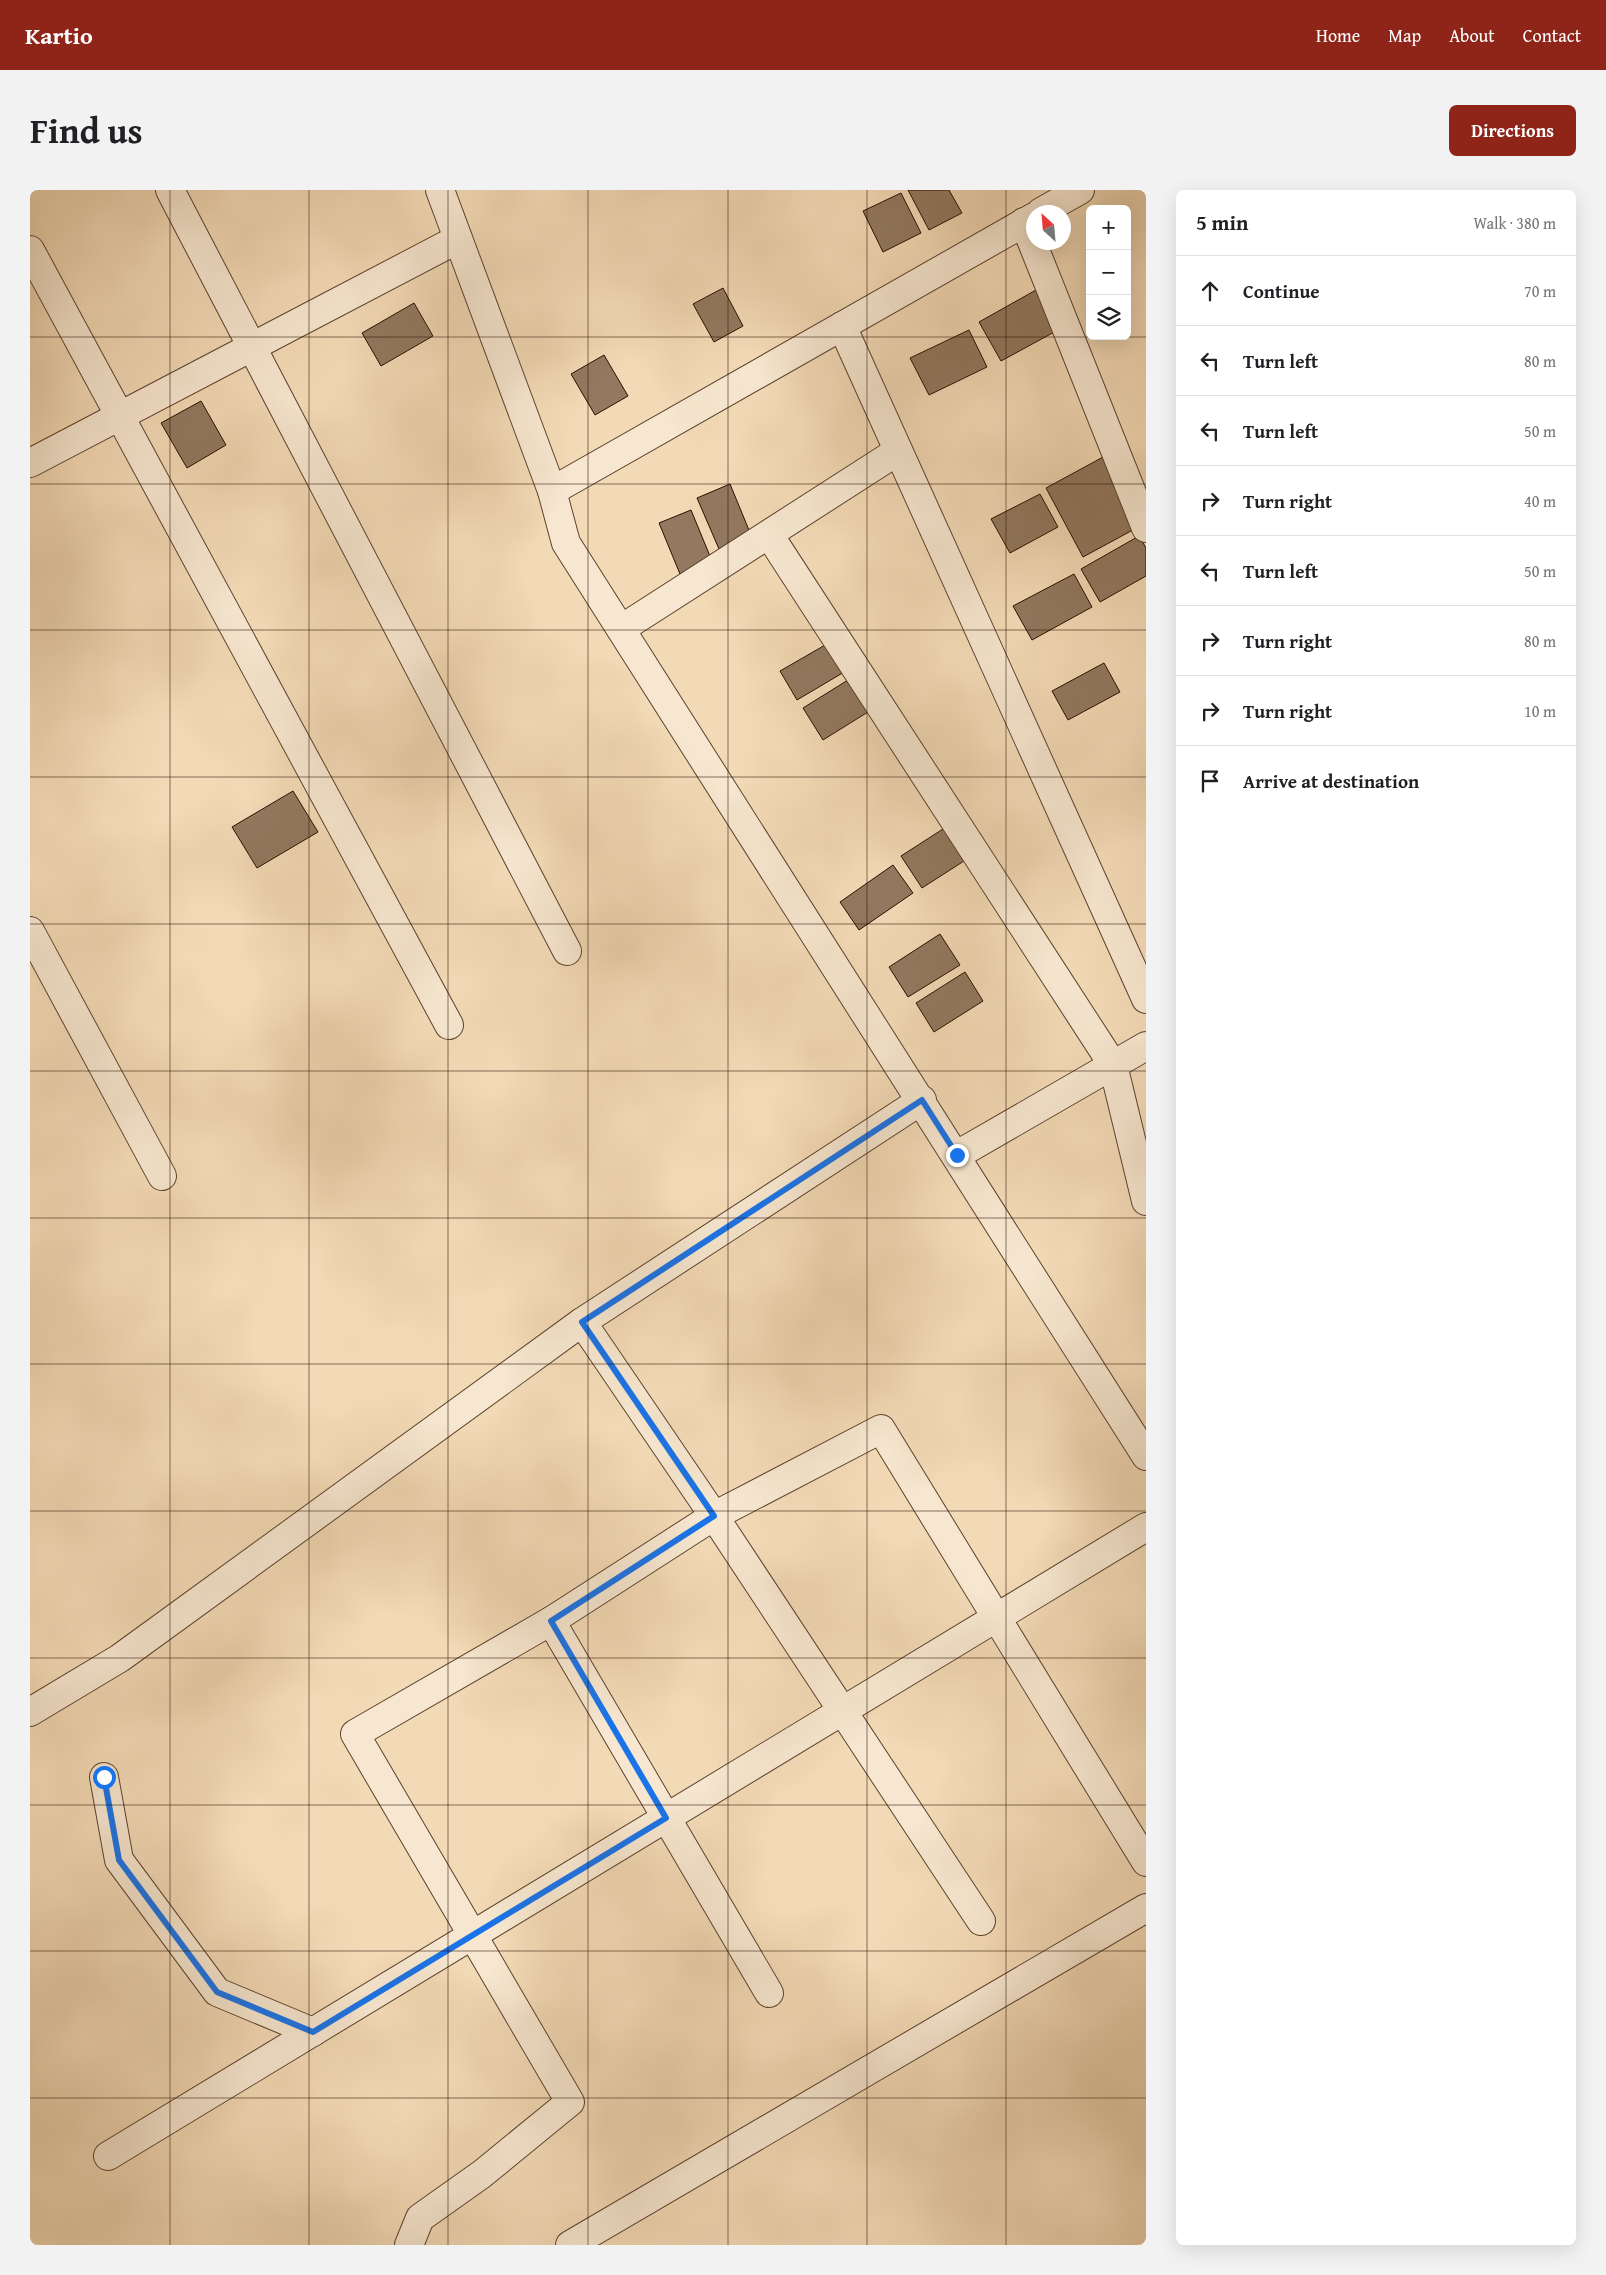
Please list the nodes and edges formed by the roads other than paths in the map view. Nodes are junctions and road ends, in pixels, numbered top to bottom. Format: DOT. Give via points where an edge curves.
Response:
graph roads {
  1 [pos="170,190"];
  2 [pos="440,190"];
  3 [pos="1080,190"];
  4 [pos="1054,205"];
  5 [pos="1026,221"];
  6 [pos="458,240"];
  7 [pos="30,250"];
  8 [pos="1045,250"];
  9 [pos="842,326"];
  10 [pos="252,347"];
  11 [pos="120,416"];
  12 [pos="898,451"];
  13 [pos="30,463"];
  14 [pos="552,490"];
  15 [pos="1146,528"];
  16 [pos="770,536"];
  17 [pos="621,629"];
  18 [pos="30,931"];
  19 [pos="567,951"];
  20 [pos="1146,999"];
  21 [pos="449,1025"];
  22 [pos="1146,1046"];
  23 [pos="1113,1065"];
  24 [pos="922,1100"];
  25 [pos="957,1155"];
  26 [pos="162,1176"];
  27 [pos="1146,1201"];
  28 [pos="582,1322"];
  29 [pos="1146,1456"];
  30 [pos="714,1516"];
  31 [pos="1146,1527"];
  32 [pos="996,1618"];
  33 [pos="551,1621"];
  34 [pos="30,1712"];
  35 [pos="841,1712"];
  36 [pos="104,1777"];
  37 [pos="666,1818"];
  38 [pos="1146,1862"];
  39 [pos="1146,1908"];
  40 [pos="981,1921"];
  41 [pos="472,1935"];
  42 [pos="769,1993"];
  43 [pos="313,2032"];
  44 [pos="108,2156"];
  45 [pos="410,2245"];
  46 [pos="570,2245"];
  1 -- 10 [label="street"];
  2 -- 6 [label="street"];
  3 -- 4 [label="street"];
  5 -- 9 [label="street"];
  6 -- 10 [label="street"];
  6 -- 14 [label="street"];
  7 -- 11 [label="street"];
  8 -- 15 [label="street"];
  9 -- 12 [label="street"];
  9 -- 14 [label="street"];
  10 -- 11 [label="street"];
  10 -- 19 [label="street"];
  11 -- 13 [label="street"];
  11 -- 21 [label="street"];
  12 -- 17 [label="street"];
  12 -- 20 [label="street"];
  14 -- 17 [label="street" via="566,543"];
  16 -- 23 [label="street"];
  17 -- 24 [label="street"];
  18 -- 26 [label="street"];
  22 -- 23 [label="street"];
  23 -- 25 [label="street"];
  23 -- 27 [label="street"];
  24 -- 25 [label="street"];
  24 -- 28 [label="street"];
  25 -- 29 [label="street"];
  28 -- 30 [label="street"];
  28 -- 34 [label="street" via="120,1658"];
  30 -- 32 [label="street" via="881,1429"];
  30 -- 33 [label="street"];
  30 -- 35 [label="street"];
  31 -- 32 [label="street"];
  32 -- 35 [label="street"];
  32 -- 38 [label="street"];
  33 -- 37 [label="street"];
  33 -- 41 [label="street" via="355,1734"];
  35 -- 37 [label="street"];
  35 -- 40 [label="street"];
  36 -- 43 [label="street" via="119,1860 217,1992"];
  37 -- 41 [label="street"];
  37 -- 42 [label="street"];
  39 -- 46 [label="street"];
  41 -- 43 [label="street"];
  41 -- 45 [label="street" via="570,2102 482,2174 420,2218"];
  43 -- 44 [label="street"];
}
